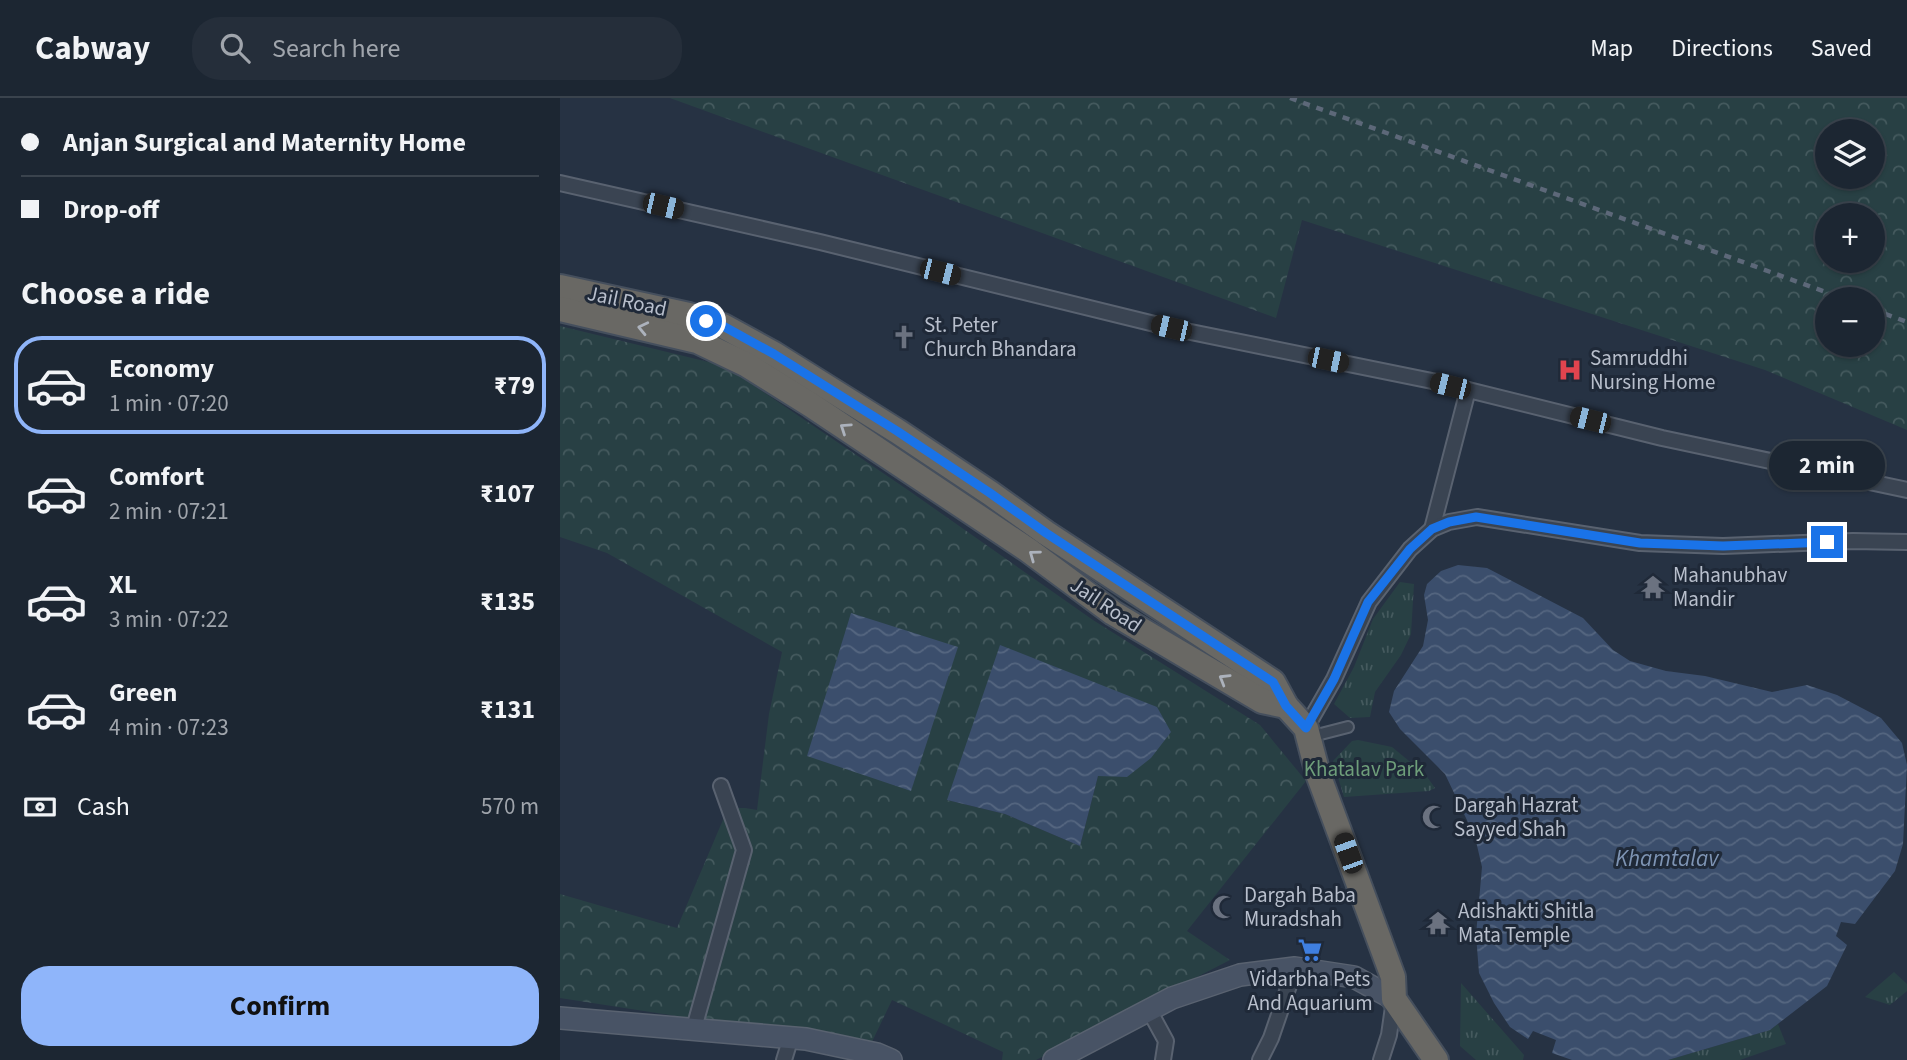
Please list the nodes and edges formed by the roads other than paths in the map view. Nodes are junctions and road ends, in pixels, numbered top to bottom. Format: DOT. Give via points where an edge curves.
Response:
graph roads {
  1 [pos="560,183"];
  2 [pos="560,287"];
  3 [pos="560,309"];
  4 [pos="1468,390"];
  5 [pos="1907,490"];
  6 [pos="1432,529"];
  7 [pos="1907,542"];
  8 [pos="1286,706"];
  9 [pos="1348,727"];
  10 [pos="1308,733"];
  11 [pos="721,786"];
  12 [pos="1295,968"];
  13 [pos="1394,999"];
  14 [pos="1149,1010"];
  15 [pos="560,1018"];
  16 [pos="694,1028"];
  17 [pos="791,1037"];
  18 [pos="784,1060"];
  19 [pos="891,1060"];
  20 [pos="1054,1060"];
  21 [pos="1163,1060"];
  22 [pos="1260,1060"];
  23 [pos="1381,1060"];
  24 [pos="1436,1060"];
  1 -- 4 [label="street" via="1171,328"];
  2 -- 8 [label="highway, Jail Road" via="689,315 723,326 774,354 1273,682"];
  8 -- 3 [label="highway, Jail Road, one-way" via="1262,701 1113,613 1028,550 747,365 697,341"];
  4 -- 5 [label="street" via="1662,438"];
  4 -- 6 [label="street"];
  6 -- 7 [label="street" via="1476,517 1640,543"];
  6 -- 10 [label="street" via="1368,602"];
  8 -- 10 [label="highway, Jail Road"];
  9 -- 10 [label="street"];
  10 -- 13 [label="highway, Jail Road" via="1318,774 1393,977"];
  11 -- 16 [label="street" via="744,850"];
  12 -- 13 [label="main road" via="1354,977"];
  12 -- 14 [label="main road" via="1240,975"];
  12 -- 22 [label="street"];
  13 -- 23 [label="street"];
  13 -- 24 [label="highway"];
  14 -- 20 [label="main road"];
  14 -- 21 [label="street" via="1166,1041"];
  15 -- 16 [label="main road"];
  16 -- 17 [label="main road"];
  17 -- 18 [label="street"];
  17 -- 19 [label="main road"];
}
